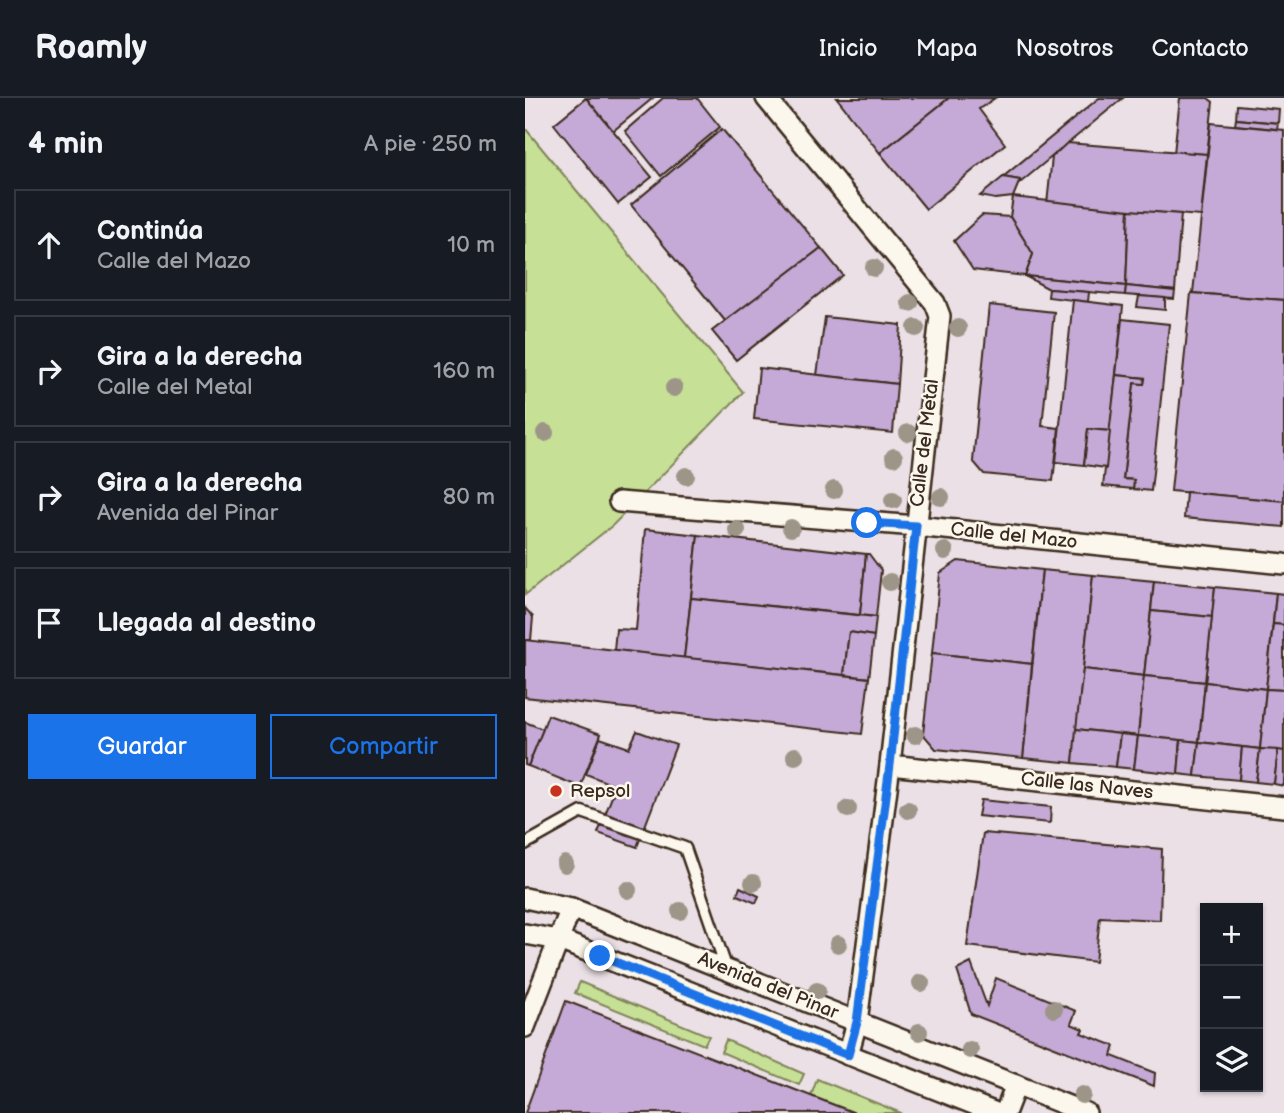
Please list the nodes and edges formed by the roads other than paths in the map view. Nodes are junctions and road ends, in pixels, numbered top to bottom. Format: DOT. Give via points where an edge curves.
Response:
graph roads {
  1 [pos="766,98"];
  2 [pos="619,502"];
  3 [pos="916,526"];
  4 [pos="1284,564"];
  5 [pos="890,765"];
  6 [pos="1284,807"];
  7 [pos="525,844"];
  8 [pos="525,898"];
  9 [pos="571,908"];
  10 [pos="525,934"];
  11 [pos="559,940"];
  12 [pos="727,970"];
  13 [pos="857,1022"];
  14 [pos="525,1027"];
  15 [pos="848,1055"];
  16 [pos="1016,1085"];
  17 [pos="996,1113"];
  18 [pos="1005,1113"];
  19 [pos="1086,1113"];
  1 -- 3 [label="street, Calle del Metal" via="935,303 940,316"];
  2 -- 3 [label="street, Calle del Mazo"];
  3 -- 4 [label="street, Calle del Mazo"];
  3 -- 5 [label="street, Calle del Metal"];
  5 -- 6 [label="street, Calle las Naves"];
  5 -- 13 [label="street, Calle del Metal"];
  7 -- 12 [label="lane" via="582,813 685,848"];
  8 -- 9 [label="street, Avenida del Pinar"];
  9 -- 11 [label="street"];
  9 -- 12 [label="street, Avenida del Pinar"];
  10 -- 11 [label="street, Avenida del Pinar"];
  11 -- 14 [label="street"];
  11 -- 15 [label="street, Avenida del Pinar"];
  12 -- 13 [label="street, Avenida del Pinar"];
  13 -- 15 [label="street, Calle del Metal"];
  13 -- 16 [label="street, Avenida del Pinar"];
  15 -- 17 [label="street, Avenida del Pinar"];
  16 -- 18 [label="street"];
  16 -- 19 [label="street, Avenida del Pinar"];
}
